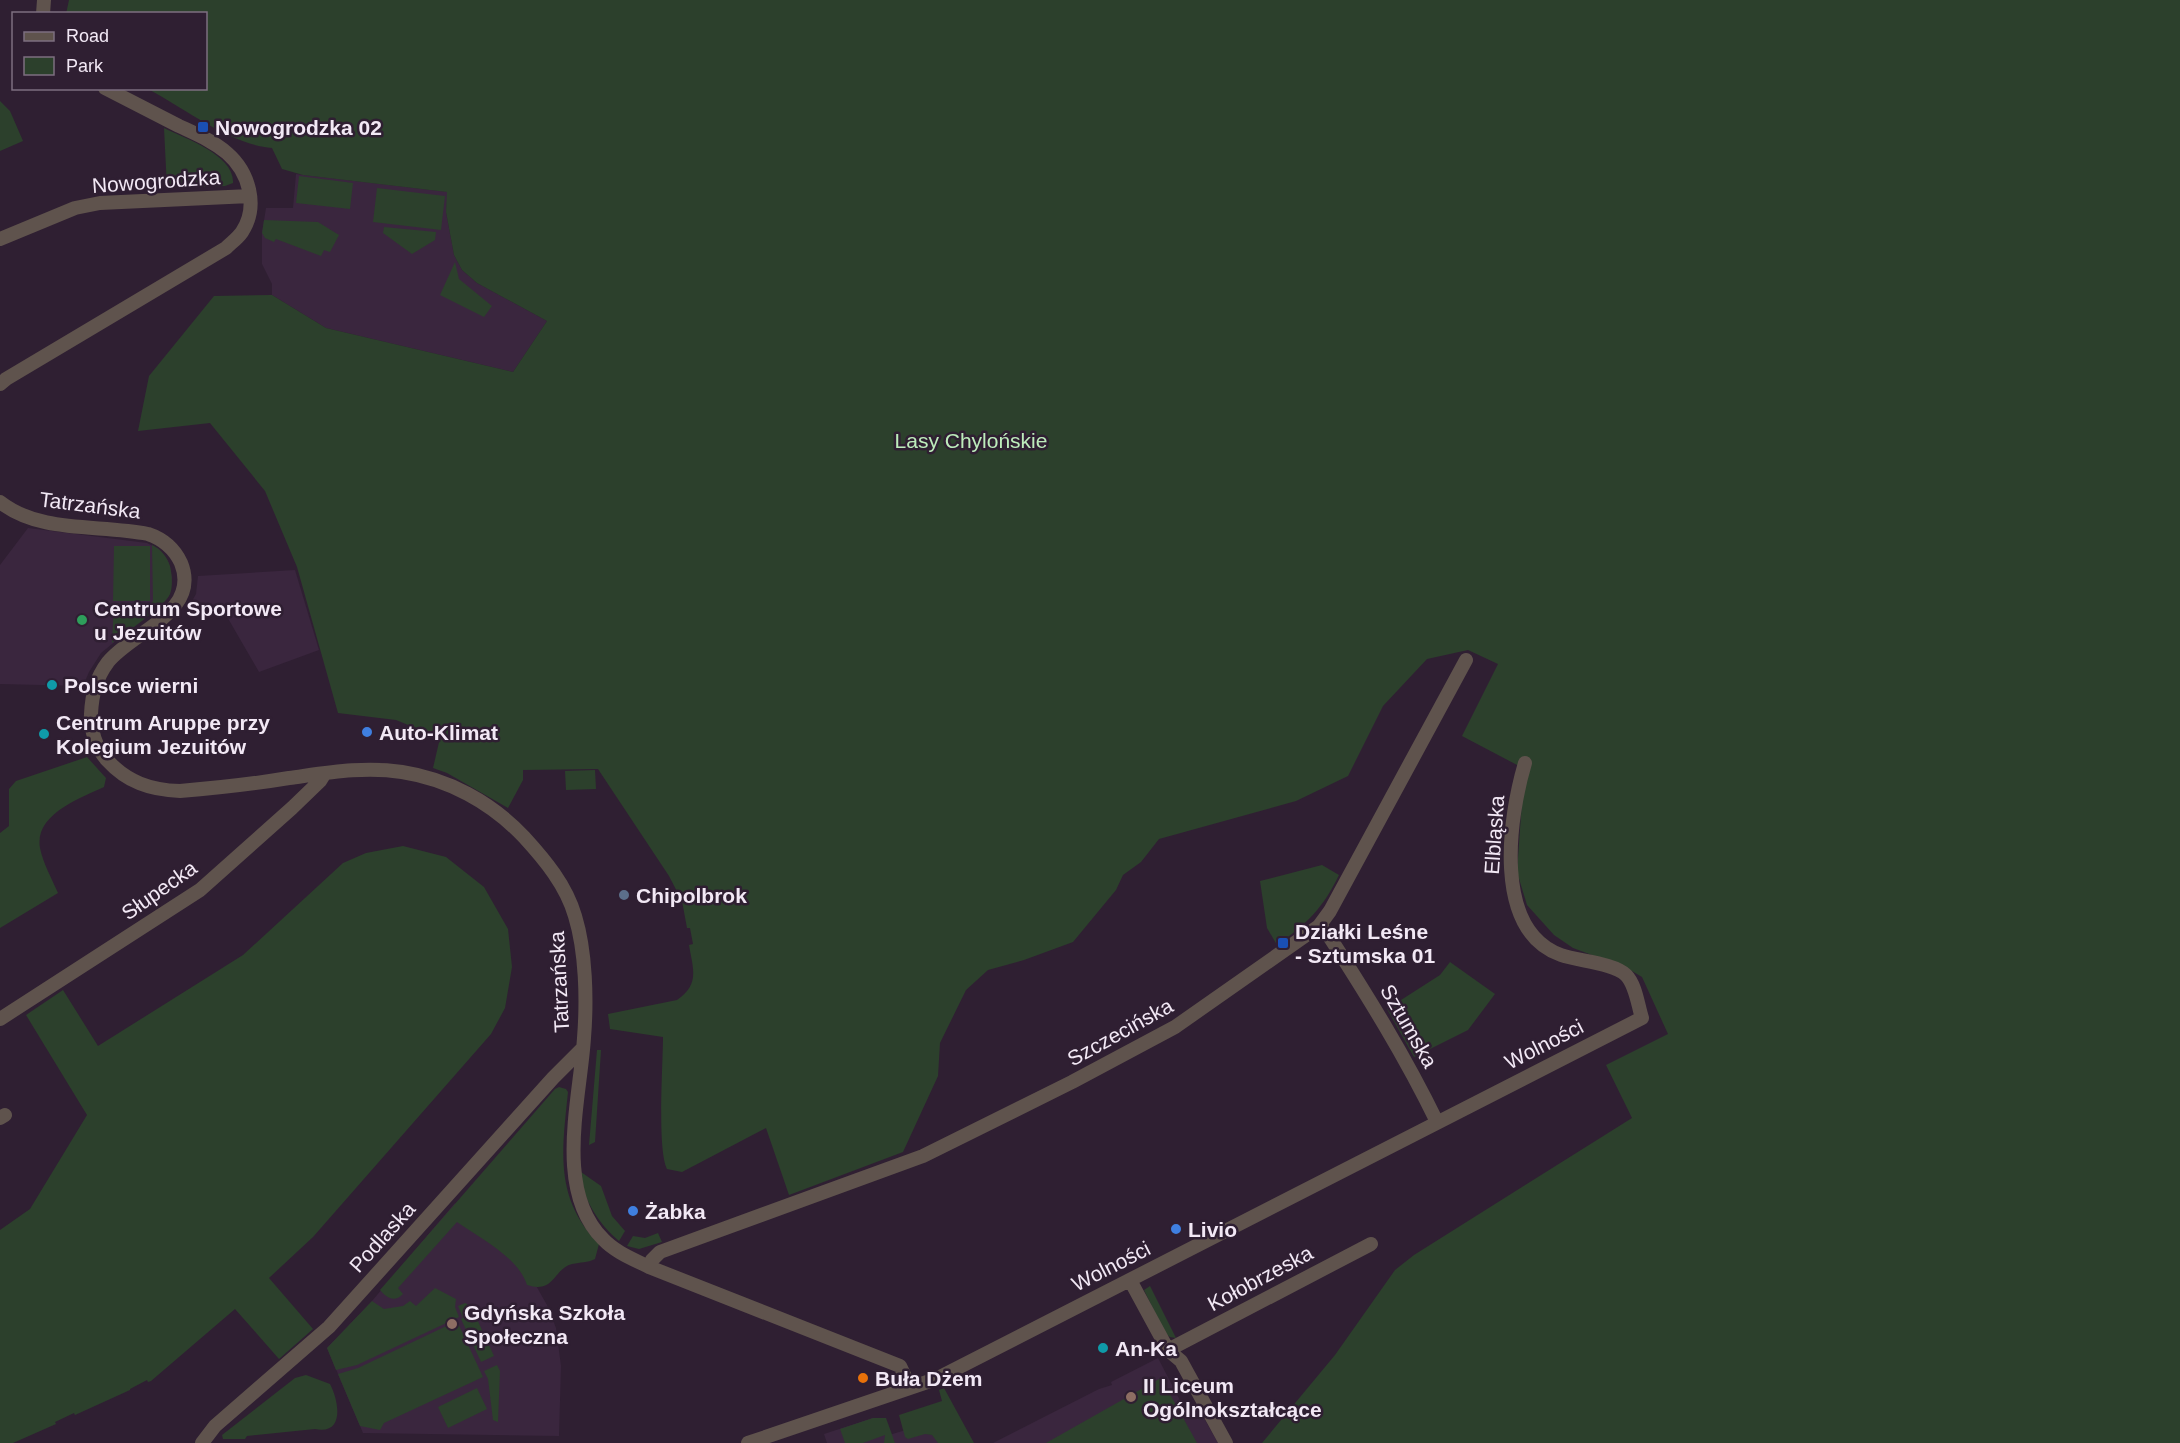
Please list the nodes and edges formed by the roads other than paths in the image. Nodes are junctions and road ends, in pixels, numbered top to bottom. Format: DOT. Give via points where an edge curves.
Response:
graph roads {
  1 [pos="109,90"];
  2 [pos="250,196"];
  3 [pos="0,239"];
  4 [pos="0,384"];
  5 [pos="0,502"];
  6 [pos="1466,660"];
  7 [pos="1525,763"];
  8 [pos="325,773"];
  9 [pos="1319,926"];
  10 [pos="1642,1018"];
  11 [pos="0,1019"];
  12 [pos="583,1048"];
  13 [pos="1437,1122"];
  14 [pos="1371,1244"];
  15 [pos="650,1267"];
  16 [pos="1130,1280"];
  17 [pos="1168,1350"];
  18 [pos="910,1387"];
  19 [pos="202,1443"];
  20 [pos="748,1443"];
  21 [pos="1226,1443"];
  1 -- 2 [label="street" via="228,154 243,171"];
  2 -- 3 [label="street, Nowogrodzka" via="100,203 75,208"];
  2 -- 4 [label="street" via="248,219 239,236 226,248"];
  5 -- 8 [label="street, Tatrzańska" via="37,521 148,534 168,544 180,561 183,585 177,604 118,652 94,687 90,718 93,732 101,754 120,773 151,788 180,791"];
  6 -- 9 [label="street, Szczecińska"];
  7 -- 10 [label="street, Elbląska" via="1517,790 1511,880 1516,904 1526,925 1543,945 1558,954 1622,972 1630,981"];
  8 -- 11 [label="street, Słupecka" via="201,890"];
  8 -- 12 [label="street, Tatrzańska" via="379,769 431,778 476,799 507,820 528,842 563,887 576,918 585,1001"];
  9 -- 13 [label="street, Sztumska" via="1378,1012"];
  9 -- 15 [label="street, Szczecińska" via="1175,1027 1091,1073 923,1156 660,1252"];
  10 -- 13 [label="street, Wolności"];
  12 -- 15 [label="street, Tatrzańska" via="573,1158 579,1200 603,1240"];
  12 -- 19 [label="street, Podlaska" via="329,1327 215,1426"];
  13 -- 16 [label="street, Wolności"];
  14 -- 17 [label="street, Kołobrzeska"];
  15 -- 18 [label="street, Tatrzańska" via="880,1356 900,1366"];
  16 -- 17 [label="street"];
  16 -- 18 [label="street, Wolności" via="936,1379"];
  17 -- 21 [label="street" via="1181,1360"];
  18 -- 20 [label="street, Wolności"];
}
